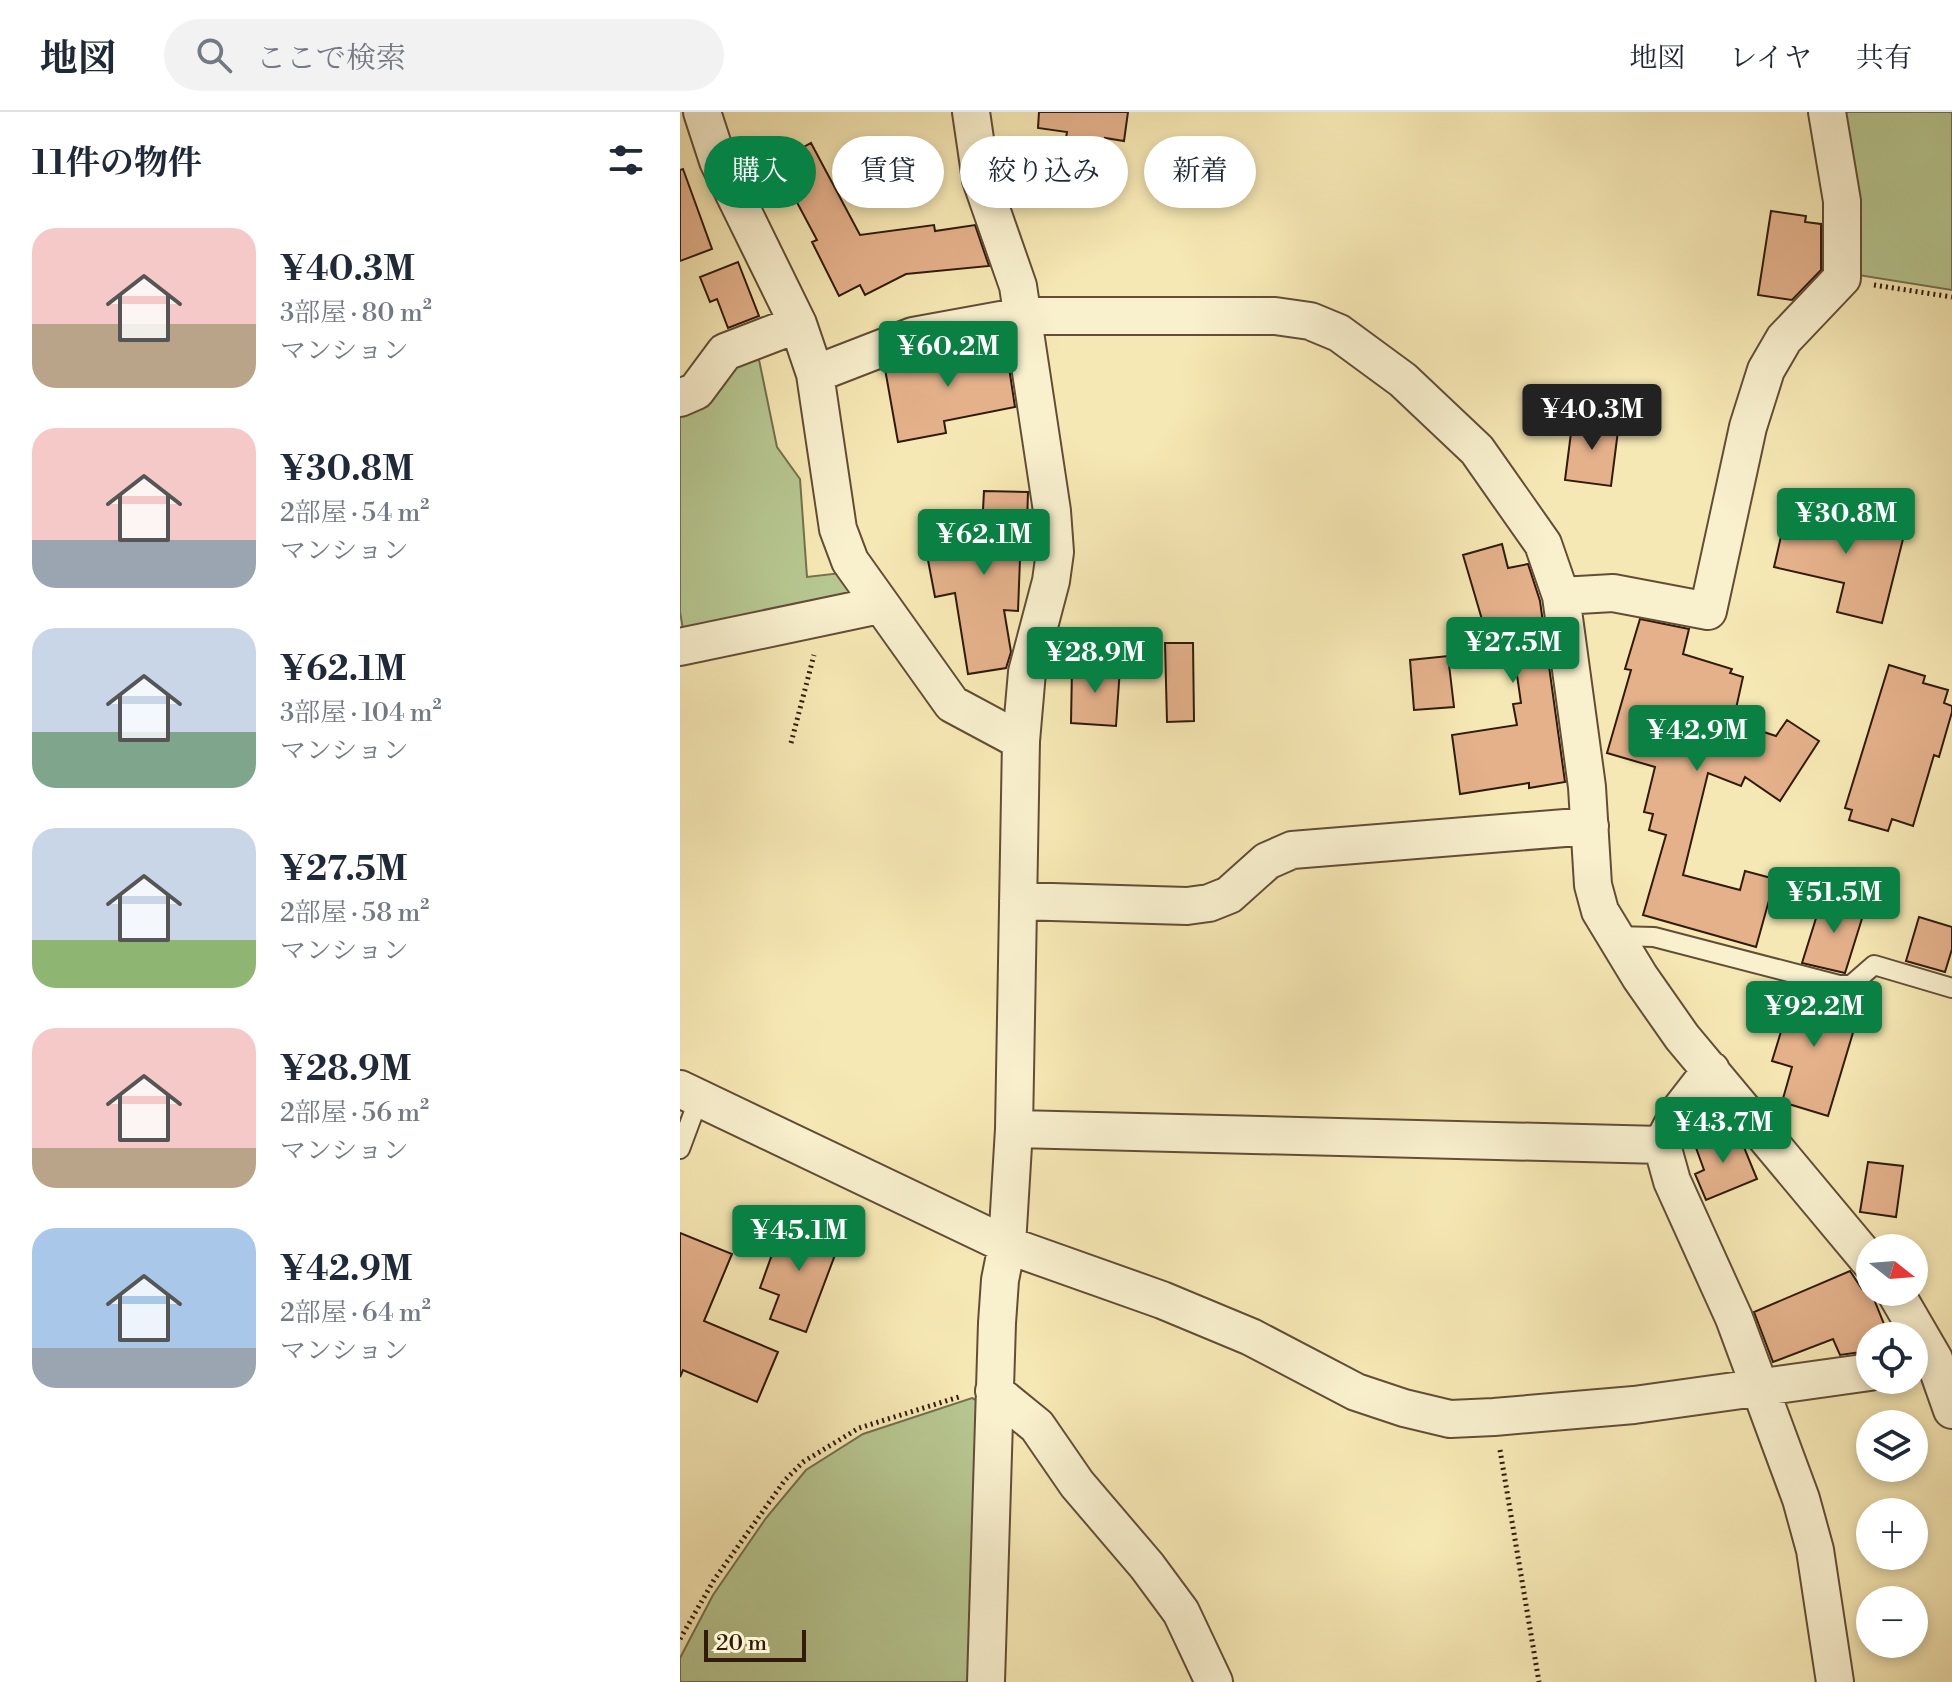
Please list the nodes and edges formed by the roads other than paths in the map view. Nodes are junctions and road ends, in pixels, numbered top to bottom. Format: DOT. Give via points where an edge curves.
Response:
graph roads {
  1 [pos="702,112"];
  2 [pos="971,112"];
  3 [pos="1827,112"];
  4 [pos="1023,316"];
  5 [pos="798,324"];
  6 [pos="815,374"];
  7 [pos="680,398"];
  8 [pos="1561,596"];
  9 [pos="880,605"];
  10 [pos="680,647"];
  11 [pos="1021,741"];
  12 [pos="1590,826"];
  13 [pos="1018,901"];
  14 [pos="1615,936"];
  15 [pos="1952,988"];
  16 [pos="1711,1070"];
  17 [pos="690,1094"];
  18 [pos="1014,1129"];
  19 [pos="1662,1145"];
  20 [pos="680,1149"];
  21 [pos="1007,1245"];
  22 [pos="1856,1245"];
  23 [pos="1903,1306"];
  24 [pos="1933,1361"];
  25 [pos="1856,1374"];
  26 [pos="996,1383"];
  27 [pos="1761,1387"];
  28 [pos="1952,1410"];
  29 [pos="986,1682"];
  30 [pos="1214,1682"];
  31 [pos="1835,1682"];
  1 -- 5 [label="street" via="734,197"];
  2 -- 4 [label="street" via="981,180 1018,286"];
  3 -- 8 [label="street" via="1842,201 1842,278 1790,331 1766,370 1748,427 1708,611 1613,593"];
  4 -- 6 [label="street" via="913,336"];
  4 -- 8 [label="street" via="1275,316 1310,321 1339,333 1403,380 1477,450 1543,544"];
  4 -- 11 [label="street" via="1055,552 1027,672"];
  5 -- 6 [label="street"];
  5 -- 7 [label="street" via="725,352 696,391"];
  6 -- 9 [label="street" via="838,529 850,561"];
  8 -- 12 [label="street"];
  9 -- 10 [label="street"];
  9 -- 11 [label="street" via="952,704"];
  11 -- 13 [label="street"];
  12 -- 13 [label="street" via="1292,850 1267,861 1229,895 1187,906"];
  12 -- 14 [label="street" via="1595,897"];
  13 -- 18 [label="street"];
  14 -- 15 [label="lane" via="1654,937 1839,985 1851,985 1874,965"];
  14 -- 16 [label="street" via="1682,1037"];
  16 -- 19 [label="street" via="1680,1110"];
  16 -- 22 [label="street"];
  17 -- 20 [label="lane"];
  17 -- 21 [label="street"];
  18 -- 19 [label="street"];
  18 -- 21 [label="street"];
  19 -- 27 [label="street" via="1672,1181"];
  21 -- 26 [label="street" via="1000,1280"];
  21 -- 27 [label="street" via="1251,1337 1356,1392 1450,1419 1634,1405"];
  23 -- 24 [label="street"];
  24 -- 28 [label="street"];
  25 -- 27 [label="street"];
  26 -- 29 [label="street"];
  26 -- 30 [label="street" via="1037,1426 1181,1612"];
  27 -- 31 [label="street" via="1815,1550"];
}
